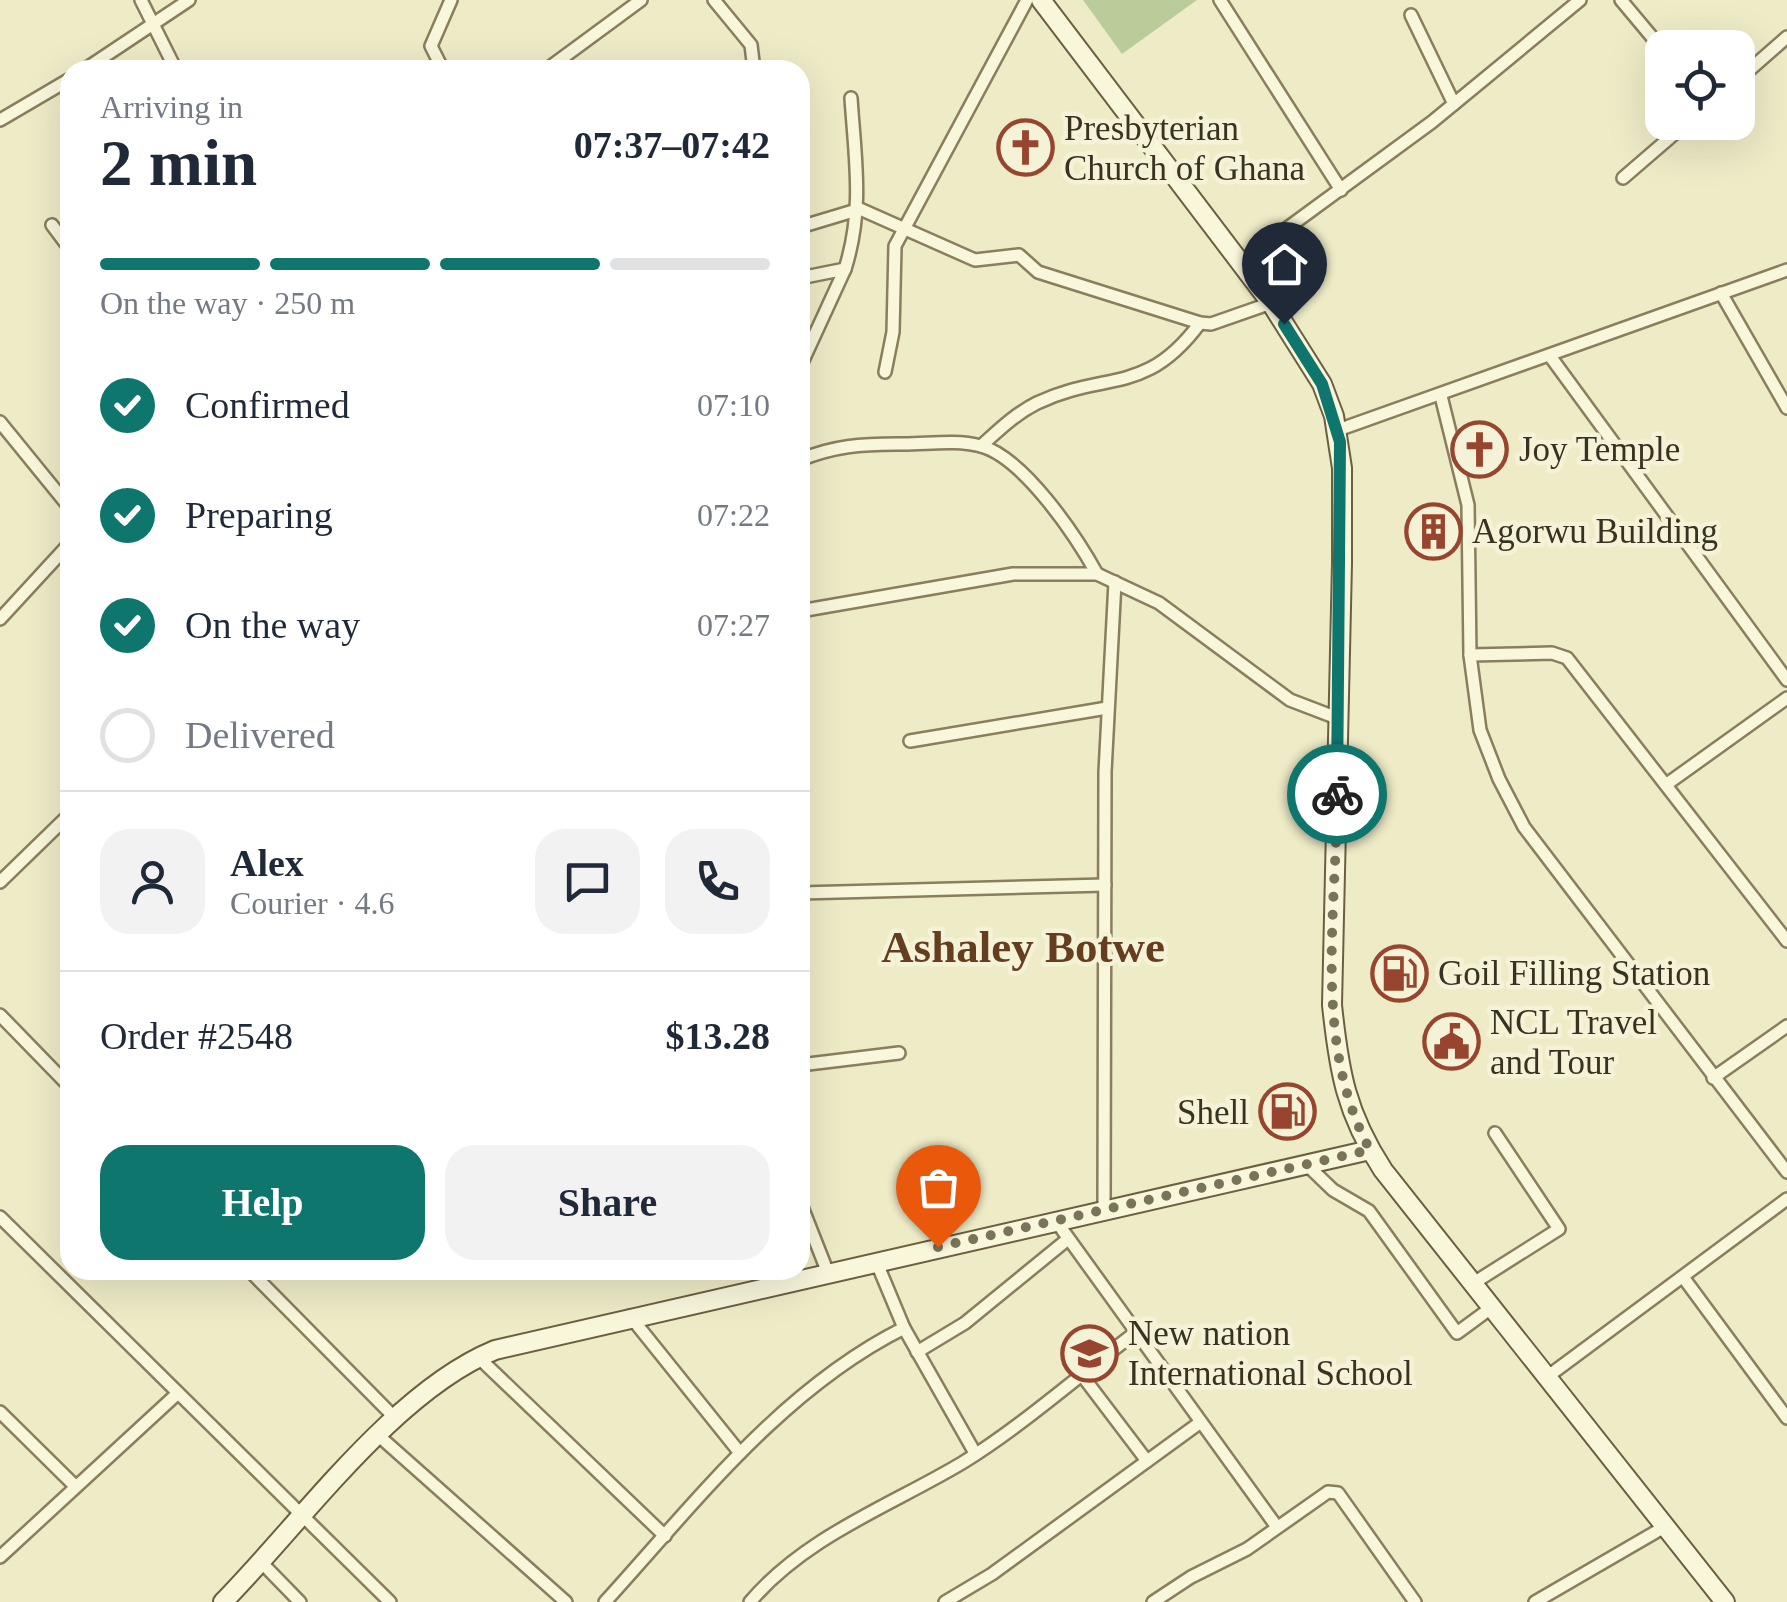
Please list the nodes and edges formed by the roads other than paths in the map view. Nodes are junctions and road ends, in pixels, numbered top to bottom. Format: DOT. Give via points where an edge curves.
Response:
graph roads {
  1 [pos="140,0"];
  2 [pos="189,0"];
  3 [pos="452,0"];
  4 [pos="641,0"];
  5 [pos="714,0"];
  6 [pos="1026,0"];
  7 [pos="1041,0"];
  8 [pos="1220,0"];
  9 [pos="1580,0"];
  10 [pos="1621,0"];
  11 [pos="1411,15"];
  12 [pos="152,26"];
  13 [pos="1646,30"];
  14 [pos="1785,44"];
  15 [pos="99,60"];
  16 [pos="171,60"];
  17 [pos="438,60"];
  18 [pos="560,60"];
  19 [pos="753,60"];
  20 [pos="1755,67"];
  21 [pos="60,85"];
  22 [pos="851,98"];
  23 [pos="1454,104"];
  24 [pos="0,120"];
  25 [pos="1667,140"];
  26 [pos="1623,178"];
  27 [pos="1341,190"];
  28 [pos="860,209"];
  29 [pos="810,224"];
  30 [pos="52,225"];
  31 [pos="906,226"];
  32 [pos="60,236"];
  33 [pos="1241,262"];
  34 [pos="845,269"];
  35 [pos="1787,270"];
  36 [pos="810,276"];
  37 [pos="1721,293"];
  38 [pos="1271,303"];
  39 [pos="1200,323"];
  40 [pos="810,345"];
  41 [pos="1550,356"];
  42 [pos="885,372"];
  43 [pos="1441,396"];
  44 [pos="1787,408"];
  45 [pos="0,422"];
  46 [pos="1338,430"];
  47 [pos="981,446"];
  48 [pos="810,457"];
  49 [pos="60,496"];
  50 [pos="60,554"];
  51 [pos="1098,574"];
  52 [pos="1115,582"];
  53 [pos="810,609"];
  54 [pos="0,619"];
  55 [pos="1470,655"];
  56 [pos="1787,680"];
  57 [pos="1787,698"];
  58 [pos="1107,708"];
  59 [pos="1337,718"];
  60 [pos="910,741"];
  61 [pos="1667,784"];
  62 [pos="60,824"];
  63 [pos="0,882"];
  64 [pos="1104,884"];
  65 [pos="810,893"];
  66 [pos="1787,941"];
  67 [pos="0,1015"];
  68 [pos="1787,1026"];
  69 [pos="898,1053"];
  70 [pos="810,1064"];
  71 [pos="60,1076"];
  72 [pos="1713,1078"];
  73 [pos="1495,1134"];
  74 [pos="1370,1150"];
  75 [pos="1306,1164"];
  76 [pos="1787,1172"];
  77 [pos="1787,1198"];
  78 [pos="1104,1211"];
  79 [pos="0,1216"];
  80 [pos="1056,1222"];
  81 [pos="810,1227"];
  82 [pos="1068,1239"];
  83 [pos="876,1261"];
  84 [pos="828,1273"];
  85 [pos="60,1276"];
  86 [pos="810,1277"];
  87 [pos="1683,1277"];
  88 [pos="64,1280"];
  89 [pos="259,1280"];
  90 [pos="796,1280"];
  91 [pos="1472,1284"];
  92 [pos="1491,1308"];
  93 [pos="630,1316"];
  94 [pos="904,1328"];
  95 [pos="1135,1334"];
  96 [pos="916,1352"];
  97 [pos="478,1357"];
  98 [pos="1080,1374"];
  99 [pos="1546,1377"];
  100 [pos="178,1393"];
  101 [pos="0,1412"];
  102 [pos="396,1418"];
  103 [pos="1787,1418"];
  104 [pos="1198,1424"];
  105 [pos="379,1436"];
  106 [pos="740,1453"];
  107 [pos="975,1453"];
  108 [pos="1147,1461"];
  109 [pos="74,1485"];
  110 [pos="302,1518"];
  111 [pos="1666,1526"];
  112 [pos="1277,1528"];
  113 [pos="665,1536"];
  114 [pos="0,1557"];
  115 [pos="262,1563"];
  116 [pos="222,1602"];
  117 [pos="300,1602"];
  118 [pos="390,1602"];
  119 [pos="566,1602"];
  120 [pos="605,1602"];
  121 [pos="750,1602"];
  122 [pos="945,1602"];
  123 [pos="1153,1602"];
  124 [pos="1415,1602"];
  125 [pos="1535,1602"];
  126 [pos="1725,1602"];
  1 -- 12 [label="street"];
  2 -- 12 [label="street"];
  3 -- 17 [label="street" via="431,46"];
  4 -- 18 [label="street"];
  5 -- 19 [label="street" via="751,45"];
  6 -- 31 [label="street"];
  7 -- 33 [label="main road"];
  8 -- 27 [label="street"];
  9 -- 23 [label="street"];
  10 -- 13 [label="street"];
  11 -- 23 [label="street"];
  12 -- 15 [label="street"];
  12 -- 16 [label="street"];
  14 -- 20 [label="street"];
  21 -- 24 [label="street"];
  22 -- 28 [label="street"];
  23 -- 27 [label="street"];
  25 -- 26 [label="street"];
  27 -- 33 [label="street"];
  28 -- 29 [label="street"];
  28 -- 31 [label="street"];
  28 -- 34 [label="street"];
  30 -- 32 [label="street"];
  31 -- 39 [label="street" via="975,260 1019,256 1038,272"];
  31 -- 42 [label="street" via="896,246"];
  33 -- 38 [label="main road"];
  34 -- 36 [label="street"];
  34 -- 40 [label="street"];
  35 -- 37 [label="street"];
  37 -- 41 [label="street"];
  37 -- 44 [label="street"];
  38 -- 39 [label="street"];
  38 -- 46 [label="main road" via="1322,384"];
  39 -- 47 [label="street" via="1164,363 1040,402"];
  41 -- 43 [label="street"];
  41 -- 56 [label="street"];
  43 -- 46 [label="street"];
  43 -- 55 [label="street" via="1468,506"];
  45 -- 49 [label="street"];
  46 -- 59 [label="main road"];
  47 -- 48 [label="street" via="918,440 847,446"];
  47 -- 51 [label="street" via="1008,460 1076,536"];
  50 -- 54 [label="street"];
  51 -- 52 [label="street"];
  51 -- 53 [label="street" via="1013,574"];
  52 -- 58 [label="street"];
  52 -- 59 [label="street" via="1159,603 1290,700"];
  55 -- 61 [label="street" via="1568,658"];
  55 -- 72 [label="street" via="1480,730 1524,828"];
  57 -- 61 [label="street"];
  58 -- 60 [label="street"];
  58 -- 64 [label="street"];
  59 -- 74 [label="main road" via="1332,1005 1343,1091"];
  61 -- 66 [label="street"];
  62 -- 63 [label="street"];
  64 -- 65 [label="street"];
  64 -- 78 [label="street"];
  67 -- 71 [label="street"];
  68 -- 72 [label="street"];
  69 -- 70 [label="street"];
  72 -- 76 [label="street"];
  73 -- 91 [label="street" via="1559,1229"];
  74 -- 75 [label="main road"];
  74 -- 91 [label="main road"];
  75 -- 78 [label="main road"];
  75 -- 92 [label="street" via="1332,1190 1369,1211 1456,1333"];
  77 -- 87 [label="street"];
  78 -- 80 [label="main road"];
  79 -- 85 [label="street"];
  80 -- 82 [label="street"];
  80 -- 83 [label="main road"];
  81 -- 84 [label="street"];
  82 -- 95 [label="street"];
  82 -- 96 [label="street" via="965,1323"];
  83 -- 84 [label="main road"];
  83 -- 94 [label="street"];
  84 -- 86 [label="main road"];
  87 -- 99 [label="street"];
  87 -- 103 [label="street"];
  88 -- 100 [label="street"];
  89 -- 102 [label="street"];
  90 -- 93 [label="main road"];
  91 -- 92 [label="main road"];
  92 -- 99 [label="main road"];
  93 -- 97 [label="main road"];
  93 -- 106 [label="street"];
  94 -- 96 [label="street"];
  94 -- 106 [label="street" via="843,1361"];
  95 -- 98 [label="street"];
  95 -- 104 [label="street"];
  96 -- 107 [label="street"];
  97 -- 102 [label="main road"];
  97 -- 113 [label="street"];
  98 -- 107 [label="street"];
  98 -- 108 [label="street"];
  99 -- 111 [label="main road"];
  100 -- 109 [label="street"];
  100 -- 110 [label="street"];
  101 -- 109 [label="street"];
  102 -- 105 [label="main road"];
  104 -- 108 [label="street"];
  104 -- 112 [label="street"];
  105 -- 110 [label="main road"];
  105 -- 119 [label="street"];
  106 -- 113 [label="street"];
  107 -- 121 [label="street" via="805,1552"];
  108 -- 122 [label="street"];
  109 -- 114 [label="street"];
  110 -- 115 [label="main road"];
  110 -- 118 [label="street"];
  111 -- 125 [label="street"];
  111 -- 126 [label="main road"];
  112 -- 123 [label="street"];
  112 -- 124 [label="street" via="1328,1492 1338,1493"];
  113 -- 120 [label="street"];
  115 -- 116 [label="main road"];
  115 -- 117 [label="street"];
}
